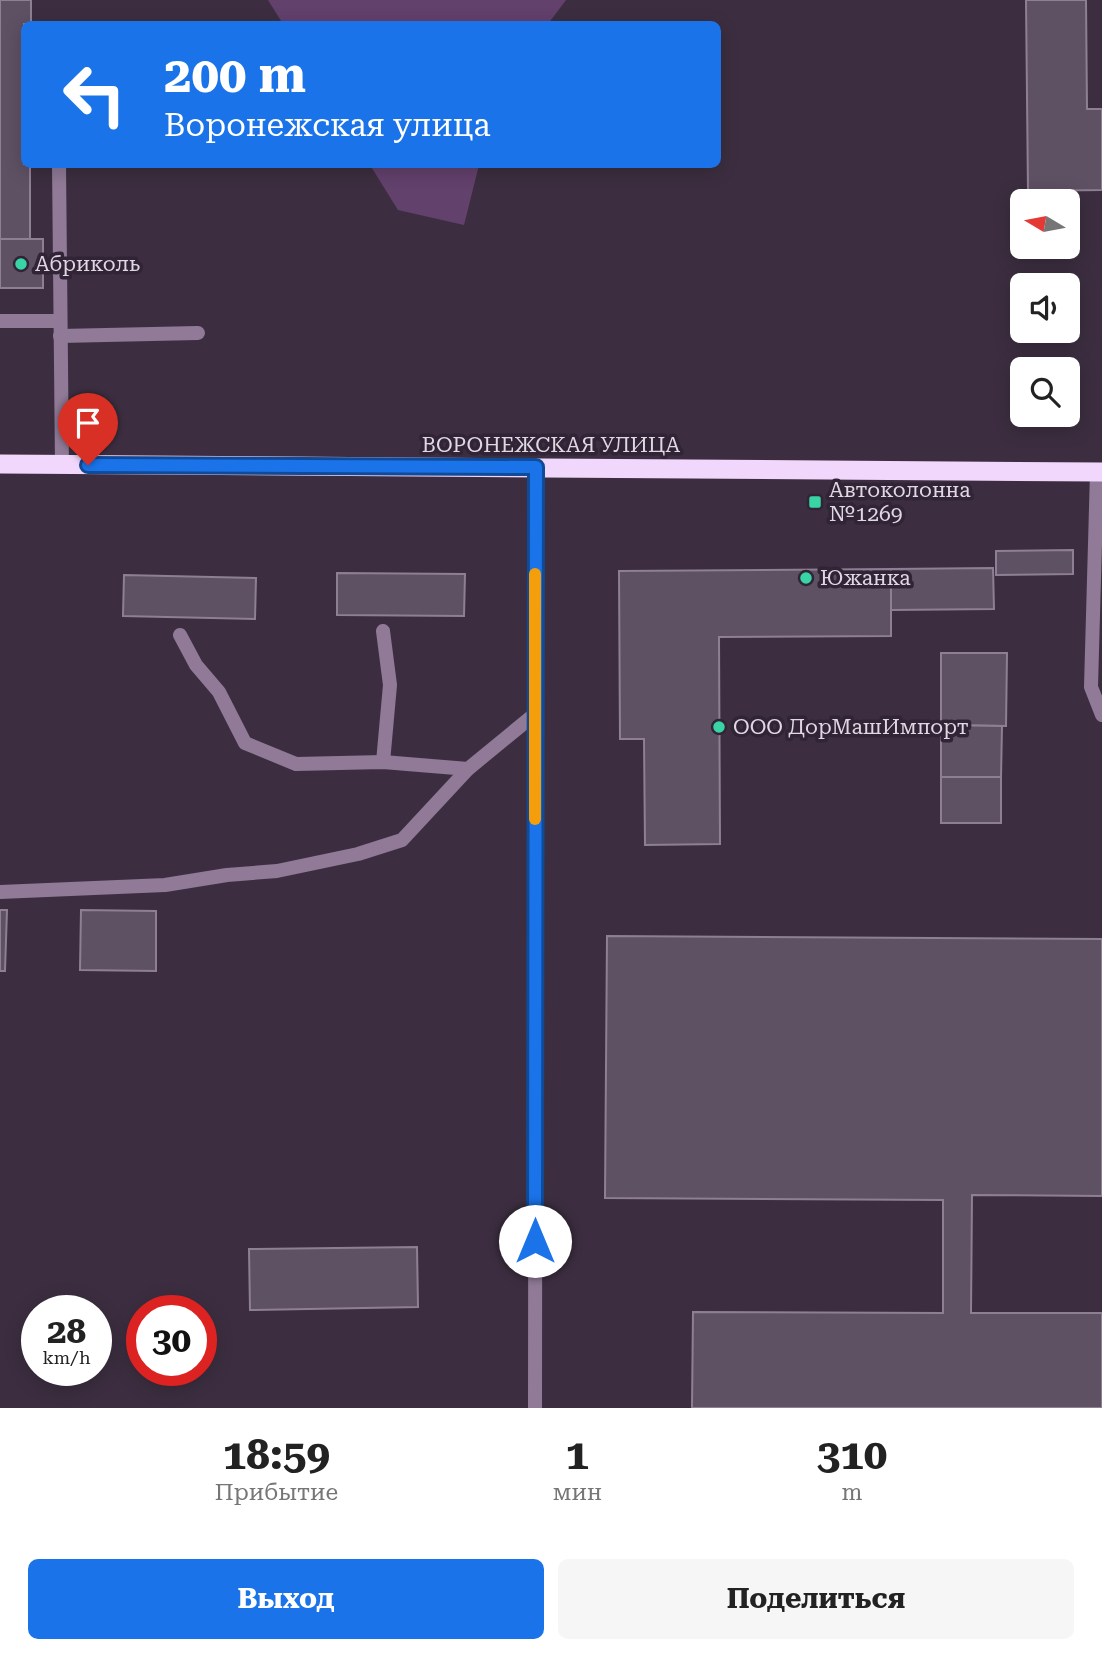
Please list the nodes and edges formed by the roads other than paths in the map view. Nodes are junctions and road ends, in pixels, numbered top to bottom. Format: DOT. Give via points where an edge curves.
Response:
graph roads {
  1 [pos="59,168"];
  2 [pos="0,321"];
  3 [pos="60,321"];
  4 [pos="198,333"];
  5 [pos="60,337"];
  6 [pos="0,464"];
  7 [pos="62,465"];
  8 [pos="536,467"];
  9 [pos="1100,472"];
  10 [pos="383,631"];
  11 [pos="180,635"];
  12 [pos="535,714"];
  13 [pos="1102,715"];
  14 [pos="383,762"];
  15 [pos="468,769"];
  16 [pos="0,892"];
  17 [pos="535,1408"];
  1 -- 3 [label="street"];
  2 -- 3 [label="street"];
  3 -- 5 [label="street"];
  4 -- 5 [label="street"];
  5 -- 7 [label="street"];
  6 -- 7 [label="highway, ВОРОНЕЖСКАЯ УЛИЦА"];
  7 -- 8 [label="highway, ВОРОНЕЖСКАЯ УЛИЦА"];
  8 -- 9 [label="highway, ВОРОНЕЖСКАЯ УЛИЦА"];
  8 -- 12 [label="street"];
  9 -- 13 [label="street" via="1090,687"];
  10 -- 14 [label="street" via="390,685"];
  11 -- 14 [label="street" via="195,665 219,692 246,743 296,764"];
  12 -- 15 [label="street"];
  12 -- 17 [label="street"];
  14 -- 15 [label="street"];
  15 -- 16 [label="street" via="402,840 358,854 277,871 165,885"];
}
